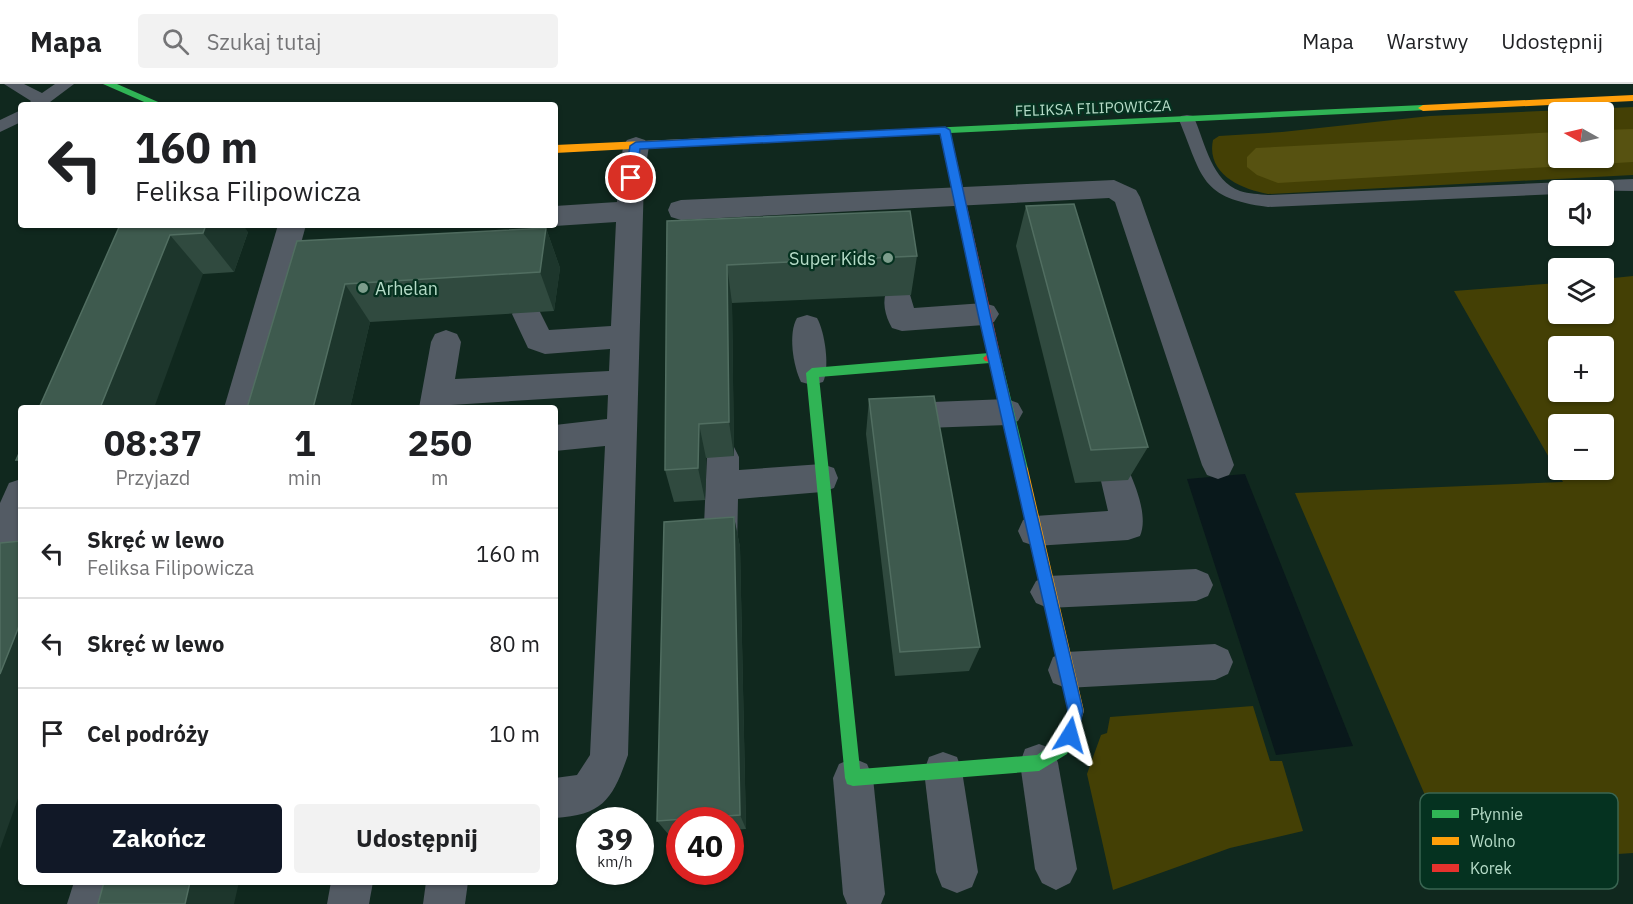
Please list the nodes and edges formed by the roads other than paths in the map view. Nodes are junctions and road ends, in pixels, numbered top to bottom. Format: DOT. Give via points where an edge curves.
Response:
graph roads {
  1 [pos="12,84"];
  2 [pos="66,84"];
  3 [pos="108,84"];
  4 [pos="1633,98"];
  5 [pos="38,102"];
  6 [pos="153,102"];
  7 [pos="18,117"];
  8 [pos="1187,120"];
  9 [pos="0,127"];
  10 [pos="945,130"];
  11 [pos="636,146"];
  12 [pos="558,149"];
  13 [pos="1633,185"];
  14 [pos="960,195"];
  15 [pos="681,210"];
  16 [pos="630,211"];
  17 [pos="558,216"];
  18 [pos="291,228"];
  19 [pos="898,296"];
  20 [pos="527,314"];
  21 [pos="984,314"];
  22 [pos="807,326"];
  23 [pos="626,336"];
  24 [pos="446,342"];
  25 [pos="995,358"];
  26 [pos="812,373"];
  27 [pos="624,381"];
  28 [pos="436,401"];
  29 [pos="241,405"];
  30 [pos="1007,412"];
  31 [pos="622,431"];
  32 [pos="911,432"];
  33 [pos="558,438"];
  34 [pos="1218,465"];
  35 [pos="822,478"];
  36 [pos="1117,481"];
  37 [pos="18,503"];
  38 [pos="1035,531"];
  39 [pos="9,533"];
  40 [pos="720,548"];
  41 [pos="1196,585"];
  42 [pos="1048,592"];
  43 [pos="1215,662"];
  44 [pos="1066,670"];
  45 [pos="1039,763"];
  46 [pos="943,771"];
  47 [pos="853,778"];
  48 [pos="558,798"];
  49 [pos="1056,869"];
  50 [pos="957,872"];
  51 [pos="94,885"];
  52 [pos="351,885"];
  53 [pos="447,885"];
  54 [pos="864,894"];
  55 [pos="88,904"];
  56 [pos="348,904"];
  57 [pos="444,904"];
  1 -- 5 [label="lane"];
  2 -- 5 [label="lane"];
  3 -- 6 [label="street"];
  4 -- 8 [label="street, FELIKSA FILIPOWICZA"];
  7 -- 9 [label="lane"];
  8 -- 10 [label="street, FELIKSA FILIPOWICZA"];
  8 -- 13 [label="lane" via="1216,182 1227,192 1245,198 1268,201"];
  10 -- 11 [label="street, FELIKSA FILIPOWICZA"];
  10 -- 14 [label="street"];
  11 -- 12 [label="street, FELIKSA FILIPOWICZA"];
  11 -- 16 [label="street"];
  14 -- 15 [label="street"];
  14 -- 21 [label="street"];
  14 -- 34 [label="street" via="1114,189 1127,197"];
  16 -- 17 [label="street"];
  16 -- 23 [label="street"];
  18 -- 29 [label="street"];
  19 -- 21 [label="street" via="902,320"];
  20 -- 23 [label="street" via="539,340 545,342"];
  21 -- 25 [label="street"];
  22 -- 26 [label="street"];
  23 -- 27 [label="street"];
  24 -- 28 [label="street"];
  25 -- 26 [label="street"];
  25 -- 30 [label="street"];
  26 -- 35 [label="street"];
  27 -- 28 [label="street"];
  27 -- 31 [label="street"];
  30 -- 32 [label="street" via="908,416"];
  30 -- 38 [label="street"];
  31 -- 33 [label="street"];
  31 -- 48 [label="street" via="609,755 602,774 590,789 577,797"];
  35 -- 40 [label="street" via="722,471"];
  35 -- 47 [label="street"];
  36 -- 38 [label="street" via="1128,525"];
  37 -- 39 [label="street"];
  38 -- 42 [label="street"];
  41 -- 42 [label="street"];
  42 -- 44 [label="street"];
  43 -- 44 [label="street"];
  44 -- 45 [label="street" via="1076,711 1070,735 1057,754"];
  45 -- 46 [label="street"];
  45 -- 49 [label="street"];
  46 -- 47 [label="street"];
  46 -- 50 [label="street"];
  47 -- 54 [label="street"];
  51 -- 55 [label="street"];
  52 -- 56 [label="street"];
  53 -- 57 [label="street"];
}
